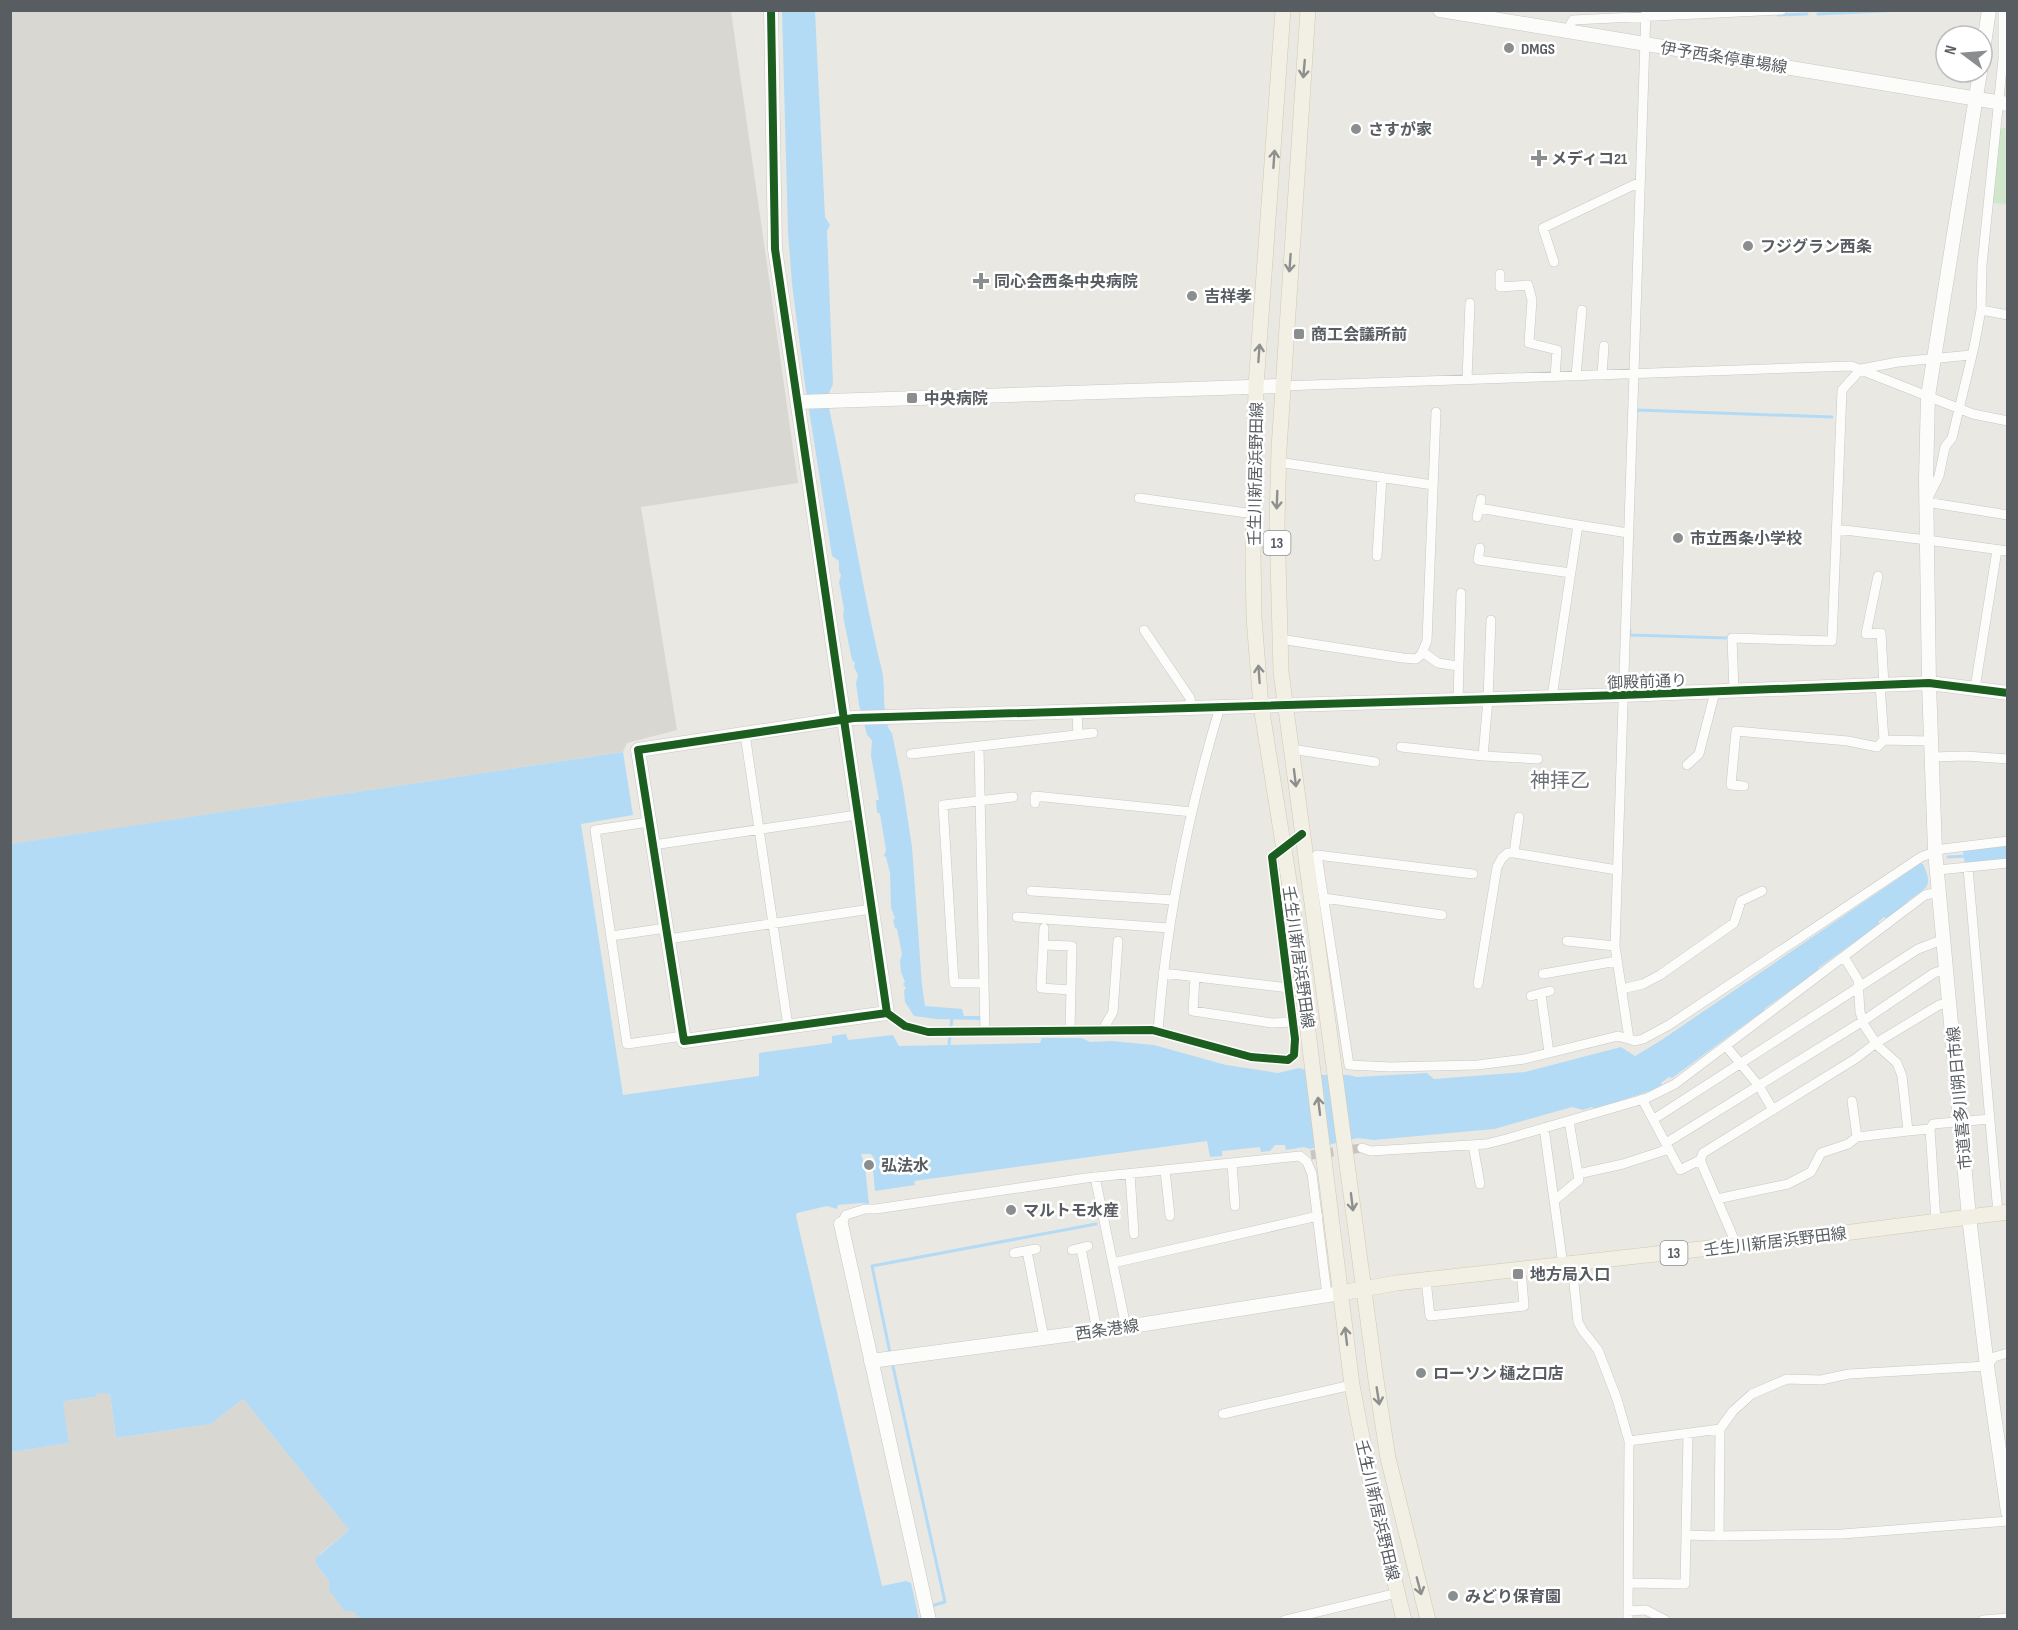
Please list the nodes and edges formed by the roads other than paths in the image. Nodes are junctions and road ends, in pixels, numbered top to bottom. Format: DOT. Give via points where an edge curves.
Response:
graph roads {
  1 [pos="771,10"];
  2 [pos="1283,10"];
  3 [pos="1308,10"];
  4 [pos="1440,10"];
  5 [pos="1782,10"];
  6 [pos="2003,10"];
  7 [pos="1646,13"];
  8 [pos="1566,32"];
  9 [pos="1645,45"];
  10 [pos="1978,84"];
  11 [pos="1975,99"];
  12 [pos="2003,103"];
  13 [pos="1640,182"];
  14 [pos="1554,262"];
  15 [pos="1500,274"];
  16 [pos="1470,303"];
  17 [pos="1582,310"];
  18 [pos="1981,310"];
  19 [pos="2007,315"];
  20 [pos="1604,346"];
  21 [pos="1971,356"];
  22 [pos="1934,358"];
  23 [pos="1861,369"];
  24 [pos="1633,374"];
  25 [pos="1602,375"];
  26 [pos="1555,376"];
  27 [pos="1576,376"];
  28 [pos="1467,379"];
  29 [pos="1256,386"];
  30 [pos="1281,386"];
  31 [pos="1929,396"];
  32 [pos="802,402"];
  33 [pos="1959,408"];
  34 [pos="1436,412"];
  35 [pos="2007,421"];
  36 [pos="1278,462"];
  37 [pos="1382,477"];
  38 [pos="1433,485"];
  39 [pos="1139,498"];
  40 [pos="1926,502"];
  41 [pos="1479,508"];
  42 [pos="1254,514"];
  43 [pos="2007,515"];
  44 [pos="1578,525"];
  45 [pos="1836,530"];
  46 [pos="1628,533"];
  47 [pos="1927,540"];
  48 [pos="1480,548"];
  49 [pos="1997,550"];
  50 [pos="2007,552"];
  51 [pos="1377,556"];
  52 [pos="1571,573"];
  53 [pos="1878,576"];
  54 [pos="1461,593"];
  55 [pos="1491,620"];
  56 [pos="1143,630"];
  57 [pos="1280,639"];
  58 [pos="1424,652"];
  59 [pos="1458,666"];
  60 [pos="1929,683"];
  61 [pos="1882,685"];
  62 [pos="1975,688"];
  63 [pos="1734,691"];
  64 [pos="1715,692"];
  65 [pos="2007,693"];
  66 [pos="1623,695"];
  67 [pos="1552,697"];
  68 [pos="1488,699"];
  69 [pos="1458,700"];
  70 [pos="1286,704"];
  71 [pos="1261,706"];
  72 [pos="1220,707"];
  73 [pos="1191,708"];
  74 [pos="1077,711"];
  75 [pos="849,718"];
  76 [pos="1093,733"];
  77 [pos="745,734"];
  78 [pos="1078,735"];
  79 [pos="1884,740"];
  80 [pos="1930,741"];
  81 [pos="979,747"];
  82 [pos="1401,747"];
  83 [pos="1291,749"];
  84 [pos="911,754"];
  85 [pos="1483,756"];
  86 [pos="1931,757"];
  87 [pos="1538,759"];
  88 [pos="2007,759"];
  89 [pos="1375,762"];
  90 [pos="1688,765"];
  91 [pos="1744,786"];
  92 [pos="1013,797"];
  93 [pos="979,799"];
  94 [pos="1035,803"];
  95 [pos="1192,812"];
  96 [pos="857,815"];
  97 [pos="1520,817"];
  98 [pos="649,822"];
  99 [pos="759,830"];
  100 [pos="1302,834"];
  101 [pos="2007,841"];
  102 [pos="653,845"];
  103 [pos="1284,849"];
  104 [pos="1935,851"];
  105 [pos="1514,853"];
  106 [pos="2007,863"];
  107 [pos="1968,868"];
  108 [pos="1617,870"];
  109 [pos="1938,870"];
  110 [pos="1473,874"];
  111 [pos="1315,882"];
  112 [pos="1290,887"];
  113 [pos="1031,891"];
  114 [pos="1762,891"];
  115 [pos="1939,892"];
  116 [pos="1324,898"];
  117 [pos="1174,900"];
  118 [pos="871,909"];
  119 [pos="1442,915"];
  120 [pos="1017,917"];
  121 [pos="772,923"];
  122 [pos="1044,928"];
  123 [pos="1169,928"];
  124 [pos="667,934"];
  125 [pos="611,936"];
  126 [pos="1944,939"];
  127 [pos="1118,941"];
  128 [pos="1567,942"];
  129 [pos="1043,945"];
  130 [pos="1615,946"];
  131 [pos="1844,957"];
  132 [pos="1617,961"];
  133 [pos="1947,969"];
  134 [pos="1162,973"];
  135 [pos="1543,974"];
  136 [pos="1195,977"];
  137 [pos="984,983"];
  138 [pos="1478,984"];
  139 [pos="1289,988"];
  140 [pos="1860,988"];
  141 [pos="1622,989"];
  142 [pos="1071,990"];
  143 [pos="1531,996"];
  144 [pos="1950,1002"];
  145 [pos="888,1013"];
  146 [pos="1863,1021"];
  147 [pos="1293,1022"];
  148 [pos="788,1026"];
  149 [pos="1103,1029"];
  150 [pos="1070,1030"];
  151 [pos="985,1031"];
  152 [pos="1158,1032"];
  153 [pos="683,1036"];
  154 [pos="1629,1039"];
  155 [pos="1876,1043"];
  156 [pos="1726,1046"];
  157 [pos="1549,1053"];
  158 [pos="1741,1064"];
  159 [pos="1759,1086"];
  160 [pos="1642,1099"];
  161 [pos="1852,1101"];
  162 [pos="1773,1110"];
  163 [pos="1654,1119"];
  164 [pos="1990,1119"];
  165 [pos="1961,1120"];
  166 [pos="1569,1121"];
  167 [pos="1544,1128"];
  168 [pos="1930,1129"];
  169 [pos="1908,1131"];
  170 [pos="1857,1137"];
  171 [pos="1473,1144"];
  172 [pos="1668,1146"];
  173 [pos="1362,1148"];
  174 [pos="1317,1151"];
  175 [pos="1300,1156"];
  176 [pos="1700,1160"];
  177 [pos="1232,1163"];
  178 [pos="1165,1170"];
  179 [pos="1130,1173"];
  180 [pos="1578,1174"];
  181 [pos="1095,1177"];
  182 [pos="1480,1184"];
  183 [pos="1717,1199"];
  184 [pos="1555,1200"];
  185 [pos="1236,1206"];
  186 [pos="2003,1212"];
  187 [pos="1318,1215"];
  188 [pos="1170,1216"];
  189 [pos="1969,1217"];
  190 [pos="1936,1221"];
  191 [pos="841,1224"];
  192 [pos="1134,1234"];
  193 [pos="1737,1246"];
  194 [pos="1080,1248"];
  195 [pos="1014,1253"];
  196 [pos="1113,1263"];
  197 [pos="1568,1264"];
  198 [pos="1521,1269"];
  199 [pos="1426,1280"];
  200 [pos="1363,1290"];
  201 [pos="1334,1294"];
  202 [pos="1126,1327"];
  203 [pos="1097,1331"];
  204 [pos="1044,1338"];
  205 [pos="2007,1353"];
  206 [pos="872,1361"];
  207 [pos="1987,1366"];
  208 [pos="1352,1385"];
  209 [pos="1223,1414"];
  210 [pos="1720,1429"];
  211 [pos="1688,1434"];
  212 [pos="1629,1441"];
  213 [pos="2007,1512"];
  214 [pos="2007,1521"];
  215 [pos="1686,1535"];
  216 [pos="1719,1536"];
  217 [pos="1628,1583"];
  218 [pos="1397,1593"];
  219 [pos="1628,1615"];
  220 [pos="1401,1619"];
  221 [pos="2005,1619"];
  222 [pos="929,1620"];
  223 [pos="1285,1620"];
  224 [pos="1428,1620"];
  225 [pos="1665,1620"];
  226 [pos="1983,1620"];
  1 -- 32 [label="street" via="775,249"];
  29 -- 2 [label="main road, 壬生川新居浜野田線 / 13, one-way"];
  3 -- 30 [label="main road, 壬生川新居浜野田線 / 13, one-way"];
  4 -- 8 [label="street, 伊予西条停車場線"];
  5 -- 7 [label="street"];
  6 -- 12 [label="street"];
  7 -- 8 [label="street" via="1573,20"];
  7 -- 9 [label="street"];
  8 -- 9 [label="street, 伊予西条停車場線"];
  9 -- 11 [label="street, 伊予西条停車場線"];
  9 -- 13 [label="street"];
  10 -- 11 [label="street, 市道喜多川朔日市線"];
  11 -- 12 [label="street, 伊予西条停車場線"];
  11 -- 22 [label="street, 市道喜多川朔日市線"];
  12 -- 18 [label="street" via="1982,265"];
  13 -- 14 [label="street" via="1543,228"];
  13 -- 24 [label="street"];
  15 -- 26 [label="street" via="1500,287 1528,285 1532,300 1529,343 1557,350"];
  16 -- 28 [label="street"];
  17 -- 27 [label="street"];
  18 -- 19 [label="street"];
  18 -- 21 [label="street"];
  20 -- 25 [label="street"];
  21 -- 22 [label="street"];
  21 -- 33 [label="street"];
  22 -- 23 [label="street"];
  22 -- 31 [label="street, 市道喜多川朔日市線"];
  23 -- 24 [label="street" via="1838,366"];
  23 -- 31 [label="street"];
  23 -- 45 [label="street" via="1842,390"];
  24 -- 25 [label="street"];
  24 -- 46 [label="street"];
  25 -- 27 [label="street"];
  26 -- 27 [label="street"];
  26 -- 28 [label="street"];
  28 -- 30 [label="street"];
  29 -- 30 [label="street"];
  29 -- 32 [label="street"];
  29 -- 42 [label="main road, 壬生川新居浜野田線 / 13"];
  30 -- 36 [label="main road, 壬生川新居浜野田線 / 13"];
  31 -- 33 [label="street"];
  31 -- 40 [label="street, 市道喜多川朔日市線"];
  32 -- 75 [label="street"];
  33 -- 35 [label="street"];
  33 -- 40 [label="street" via="1939,476"];
  34 -- 38 [label="street"];
  36 -- 37 [label="street"];
  36 -- 57 [label="main road, 壬生川新居浜野田線 / 13, one-way"];
  37 -- 38 [label="street"];
  37 -- 51 [label="street"];
  38 -- 58 [label="street"];
  39 -- 42 [label="street"];
  40 -- 43 [label="street"];
  40 -- 47 [label="street, 市道喜多川朔日市線"];
  41 -- 44 [label="street"];
  71 -- 42 [label="main road, 壬生川新居浜野田線 / 13, one-way" via="1254,618"];
  44 -- 46 [label="street"];
  44 -- 52 [label="street"];
  45 -- 47 [label="street"];
  45 -- 63 [label="street" via="1832,641 1732,638"];
  46 -- 66 [label="street"];
  47 -- 49 [label="street"];
  47 -- 60 [label="street, 市道喜多川朔日市線"];
  48 -- 52 [label="street" via="1478,560"];
  49 -- 50 [label="street"];
  49 -- 62 [label="street"];
  52 -- 67 [label="street"];
  53 -- 61 [label="street" via="1866,633 1881,633"];
  54 -- 59 [label="street"];
  55 -- 68 [label="street"];
  56 -- 73 [label="street" via="1190,698"];
  57 -- 58 [label="street" via="1410,659"];
  57 -- 70 [label="main road, 壬生川新居浜野田線 / 13"];
  58 -- 59 [label="street" via="1438,663"];
  59 -- 69 [label="street"];
  60 -- 61 [label="street, 御殿前通り"];
  60 -- 62 [label="street, 御殿前通り"];
  60 -- 80 [label="street, 市道喜多川朔日市線"];
  61 -- 63 [label="street, 御殿前通り"];
  61 -- 79 [label="street"];
  62 -- 65 [label="street, 御殿前通り"];
  63 -- 64 [label="street, 御殿前通り"];
  64 -- 66 [label="street, 御殿前通り"];
  64 -- 90 [label="street" via="1699,754"];
  66 -- 67 [label="street, 御殿前通り"];
  66 -- 108 [label="street"];
  67 -- 68 [label="street, 御殿前通り"];
  68 -- 69 [label="street, 御殿前通り"];
  68 -- 85 [label="street"];
  69 -- 70 [label="street, 御殿前通り"];
  70 -- 71 [label="street, 御殿前通り"];
  70 -- 83 [label="main road, 壬生川新居浜野田線 / 13"];
  71 -- 72 [label="street, 御殿前通り"];
  71 -- 103 [label="main road, 壬生川新居浜野田線 / 13"];
  72 -- 73 [label="street, 御殿前通り"];
  72 -- 95 [label="street"];
  73 -- 74 [label="street, 御殿前通り"];
  74 -- 75 [label="street, 御殿前通り"];
  74 -- 78 [label="street"];
  75 -- 77 [label="street, 御殿前通り"];
  75 -- 96 [label="street"];
  76 -- 78 [label="street"];
  77 -- 98 [label="street, 御殿前通り" via="638,750"];
  77 -- 99 [label="street"];
  78 -- 81 [label="street"];
  79 -- 80 [label="street"];
  79 -- 91 [label="street" via="1877,747 1736,730 1731,785"];
  80 -- 86 [label="street, 市道喜多川朔日市線"];
  81 -- 84 [label="street"];
  81 -- 93 [label="street"];
  82 -- 85 [label="street"];
  83 -- 89 [label="street"];
  83 -- 100 [label="main road, 壬生川新居浜野田線 / 13, one-way"];
  85 -- 87 [label="street"];
  86 -- 88 [label="street"];
  86 -- 104 [label="street, 市道喜多川朔日市線"];
  92 -- 93 [label="street"];
  93 -- 137 [label="street"];
  93 -- 137 [label="street" via="943,805 954,983"];
  94 -- 95 [label="street" via="1035,796"];
  95 -- 117 [label="street"];
  96 -- 99 [label="street"];
  96 -- 118 [label="street"];
  97 -- 105 [label="street"];
  98 -- 102 [label="street"];
  98 -- 125 [label="street" via="595,830"];
  99 -- 102 [label="street"];
  99 -- 121 [label="street"];
  100 -- 103 [label="street"];
  100 -- 111 [label="main road, 壬生川新居浜野田線 / 13"];
  101 -- 104 [label="street"];
  102 -- 124 [label="street"];
  103 -- 112 [label="main road, 壬生川新居浜野田線 / 13"];
  103 -- 139 [label="street" via="1272,857"];
  104 -- 109 [label="street, 市道喜多川朔日市線"];
  104 -- 154 [label="street" via="1663,1029 1643,1039"];
  105 -- 108 [label="street"];
  105 -- 138 [label="street" via="1508,853 1497,867"];
  106 -- 107 [label="street"];
  107 -- 109 [label="street"];
  107 -- 164 [label="street"];
  108 -- 130 [label="street"];
  109 -- 115 [label="street, 市道喜多川朔日市線"];
  110 -- 111 [label="street" via="1317,855"];
  111 -- 112 [label="street"];
  111 -- 116 [label="street"];
  111 -- 200 [label="main road, 壬生川新居浜野田線 / 13, one-way" via="1334,1072"];
  174 -- 112 [label="main road, 壬生川新居浜野田線 / 13, one-way" via="1314,1064"];
  113 -- 117 [label="street"];
  114 -- 141 [label="street" via="1741,901 1734,923 1676,965 1643,984"];
  115 -- 126 [label="street, 市道喜多川朔日市線"];
  115 -- 131 [label="street" via="1925,896"];
  116 -- 119 [label="street"];
  116 -- 157 [label="street" via="1349,1065 1457,1066"];
  117 -- 123 [label="street"];
  118 -- 121 [label="street"];
  118 -- 145 [label="street"];
  120 -- 123 [label="street"];
  121 -- 124 [label="street"];
  121 -- 148 [label="street"];
  122 -- 129 [label="street"];
  123 -- 134 [label="street"];
  124 -- 125 [label="street"];
  124 -- 153 [label="street"];
  125 -- 153 [label="street" via="627,1044"];
  126 -- 133 [label="street, 市道喜多川朔日市線"];
  126 -- 140 [label="street" via="1918,950"];
  127 -- 149 [label="street" via="1113,1012"];
  128 -- 130 [label="street"];
  129 -- 142 [label="street" via="1071,946"];
  129 -- 142 [label="street" via="1041,988"];
  130 -- 132 [label="street"];
  131 -- 140 [label="street"];
  131 -- 156 [label="street"];
  132 -- 135 [label="street"];
  132 -- 141 [label="street"];
  133 -- 144 [label="street, 市道喜多川朔日市線"];
  133 -- 146 [label="street" via="1934,973"];
  134 -- 136 [label="street"];
  134 -- 152 [label="street"];
  136 -- 139 [label="street"];
  136 -- 147 [label="street" via="1192,1011 1272,1023"];
  137 -- 151 [label="street"];
  139 -- 147 [label="street"];
  140 -- 146 [label="street"];
  140 -- 158 [label="street"];
  141 -- 154 [label="street"];
  142 -- 150 [label="street"];
  143 -- 157 [label="street" via="1546,992"];
  144 -- 155 [label="street"];
  144 -- 165 [label="street, 市道喜多川朔日市線"];
  145 -- 148 [label="street"];
  145 -- 151 [label="street" via="915,1030"];
  146 -- 155 [label="street"];
  146 -- 159 [label="street"];
  147 -- 152 [label="street" via="1296,1048 1288,1060 1251,1057"];
  148 -- 153 [label="street" via="684,1041"];
  149 -- 150 [label="street"];
  149 -- 152 [label="street"];
  150 -- 151 [label="street"];
  154 -- 157 [label="street" via="1618,1036"];
  155 -- 162 [label="street"];
  155 -- 169 [label="street" via="1897,1063 1902,1076"];
  156 -- 158 [label="street"];
  156 -- 160 [label="street" via="1675,1084"];
  158 -- 159 [label="street"];
  158 -- 163 [label="street"];
  159 -- 162 [label="street"];
  159 -- 172 [label="street"];
  160 -- 163 [label="street"];
  160 -- 166 [label="street"];
  161 -- 170 [label="street"];
  162 -- 176 [label="street" via="1703,1153"];
  163 -- 172 [label="street"];
  164 -- 165 [label="street"];
  164 -- 186 [label="street"];
  165 -- 168 [label="street" via="1933,1124"];
  165 -- 189 [label="street, 市道喜多川朔日市線"];
  166 -- 167 [label="street"];
  166 -- 180 [label="street"];
  167 -- 171 [label="street"];
  167 -- 184 [label="street"];
  168 -- 169 [label="street"];
  168 -- 190 [label="street"];
  169 -- 170 [label="street"];
  170 -- 183 [label="street" via="1821,1153 1811,1172 1788,1184"];
  171 -- 173 [label="street" via="1371,1151"];
  171 -- 182 [label="street"];
  172 -- 176 [label="street" via="1680,1170"];
  172 -- 180 [label="street" via="1623,1164"];
  174 -- 175 [label="street"];
  174 -- 201 [label="main road, 壬生川新居浜野田線 / 13"];
  175 -- 177 [label="street"];
  175 -- 187 [label="street" via="1308,1162 1312,1174"];
  176 -- 183 [label="street"];
  177 -- 178 [label="street"];
  177 -- 185 [label="street"];
  178 -- 179 [label="street"];
  178 -- 188 [label="street"];
  179 -- 181 [label="street"];
  179 -- 192 [label="street"];
  180 -- 184 [label="street" via="1579,1180"];
  181 -- 191 [label="street" via="865,1209 846,1215"];
  181 -- 196 [label="street"];
  183 -- 193 [label="street"];
  184 -- 197 [label="street"];
  186 -- 189 [label="main road, 壬生川新居浜野田線 / 13"];
  187 -- 196 [label="street"];
  187 -- 201 [label="street"];
  189 -- 190 [label="main road, 壬生川新居浜野田線 / 13"];
  189 -- 207 [label="street, 市道喜多川朔日市線"];
  190 -- 193 [label="main road, 壬生川新居浜野田線 / 13"];
  191 -- 206 [label="street"];
  193 -- 197 [label="main road, 壬生川新居浜野田線 / 13"];
  194 -- 203 [label="street"];
  195 -- 204 [label="street" via="1032,1250"];
  196 -- 202 [label="street"];
  197 -- 198 [label="main road, 壬生川新居浜野田線 / 13"];
  197 -- 212 [label="street" via="1578,1322 1598,1350"];
  198 -- 199 [label="main road, 壬生川新居浜野田線 / 13"];
  198 -- 199 [label="street" via="1524,1306 1430,1316"];
  199 -- 200 [label="main road, 壬生川新居浜野田線 / 13"];
  200 -- 201 [label="main road, 壬生川新居浜野田線 / 13"];
  200 -- 224 [label="main road, 壬生川新居浜野田線 / 13, one-way" via="1388,1458"];
  201 -- 202 [label="street, 西条港線"];
  208 -- 201 [label="main road, 壬生川新居浜野田線 / 13, one-way"];
  202 -- 203 [label="street, 西条港線"];
  203 -- 204 [label="street, 西条港線"];
  204 -- 206 [label="street, 西条港線"];
  205 -- 207 [label="street" via="1994,1357"];
  206 -- 222 [label="street"];
  207 -- 210 [label="street" via="1849,1374 1821,1380 1787,1378 1752,1394"];
  207 -- 213 [label="street, 市道喜多川朔日市線"];
  208 -- 209 [label="street"];
  208 -- 218 [label="main road, 壬生川新居浜野田線 / 13"];
  210 -- 211 [label="street"];
  210 -- 216 [label="street"];
  211 -- 212 [label="street"];
  211 -- 215 [label="street"];
  212 -- 217 [label="street"];
  214 -- 216 [label="street" via="1842,1534"];
  215 -- 216 [label="street"];
  215 -- 217 [label="street" via="1685,1584"];
  217 -- 219 [label="street"];
  218 -- 220 [label="main road, 壬生川新居浜野田線 / 13"];
  218 -- 223 [label="street"];
  219 -- 225 [label="street" via="1646,1610"];
  221 -- 226 [label="street"];
}
